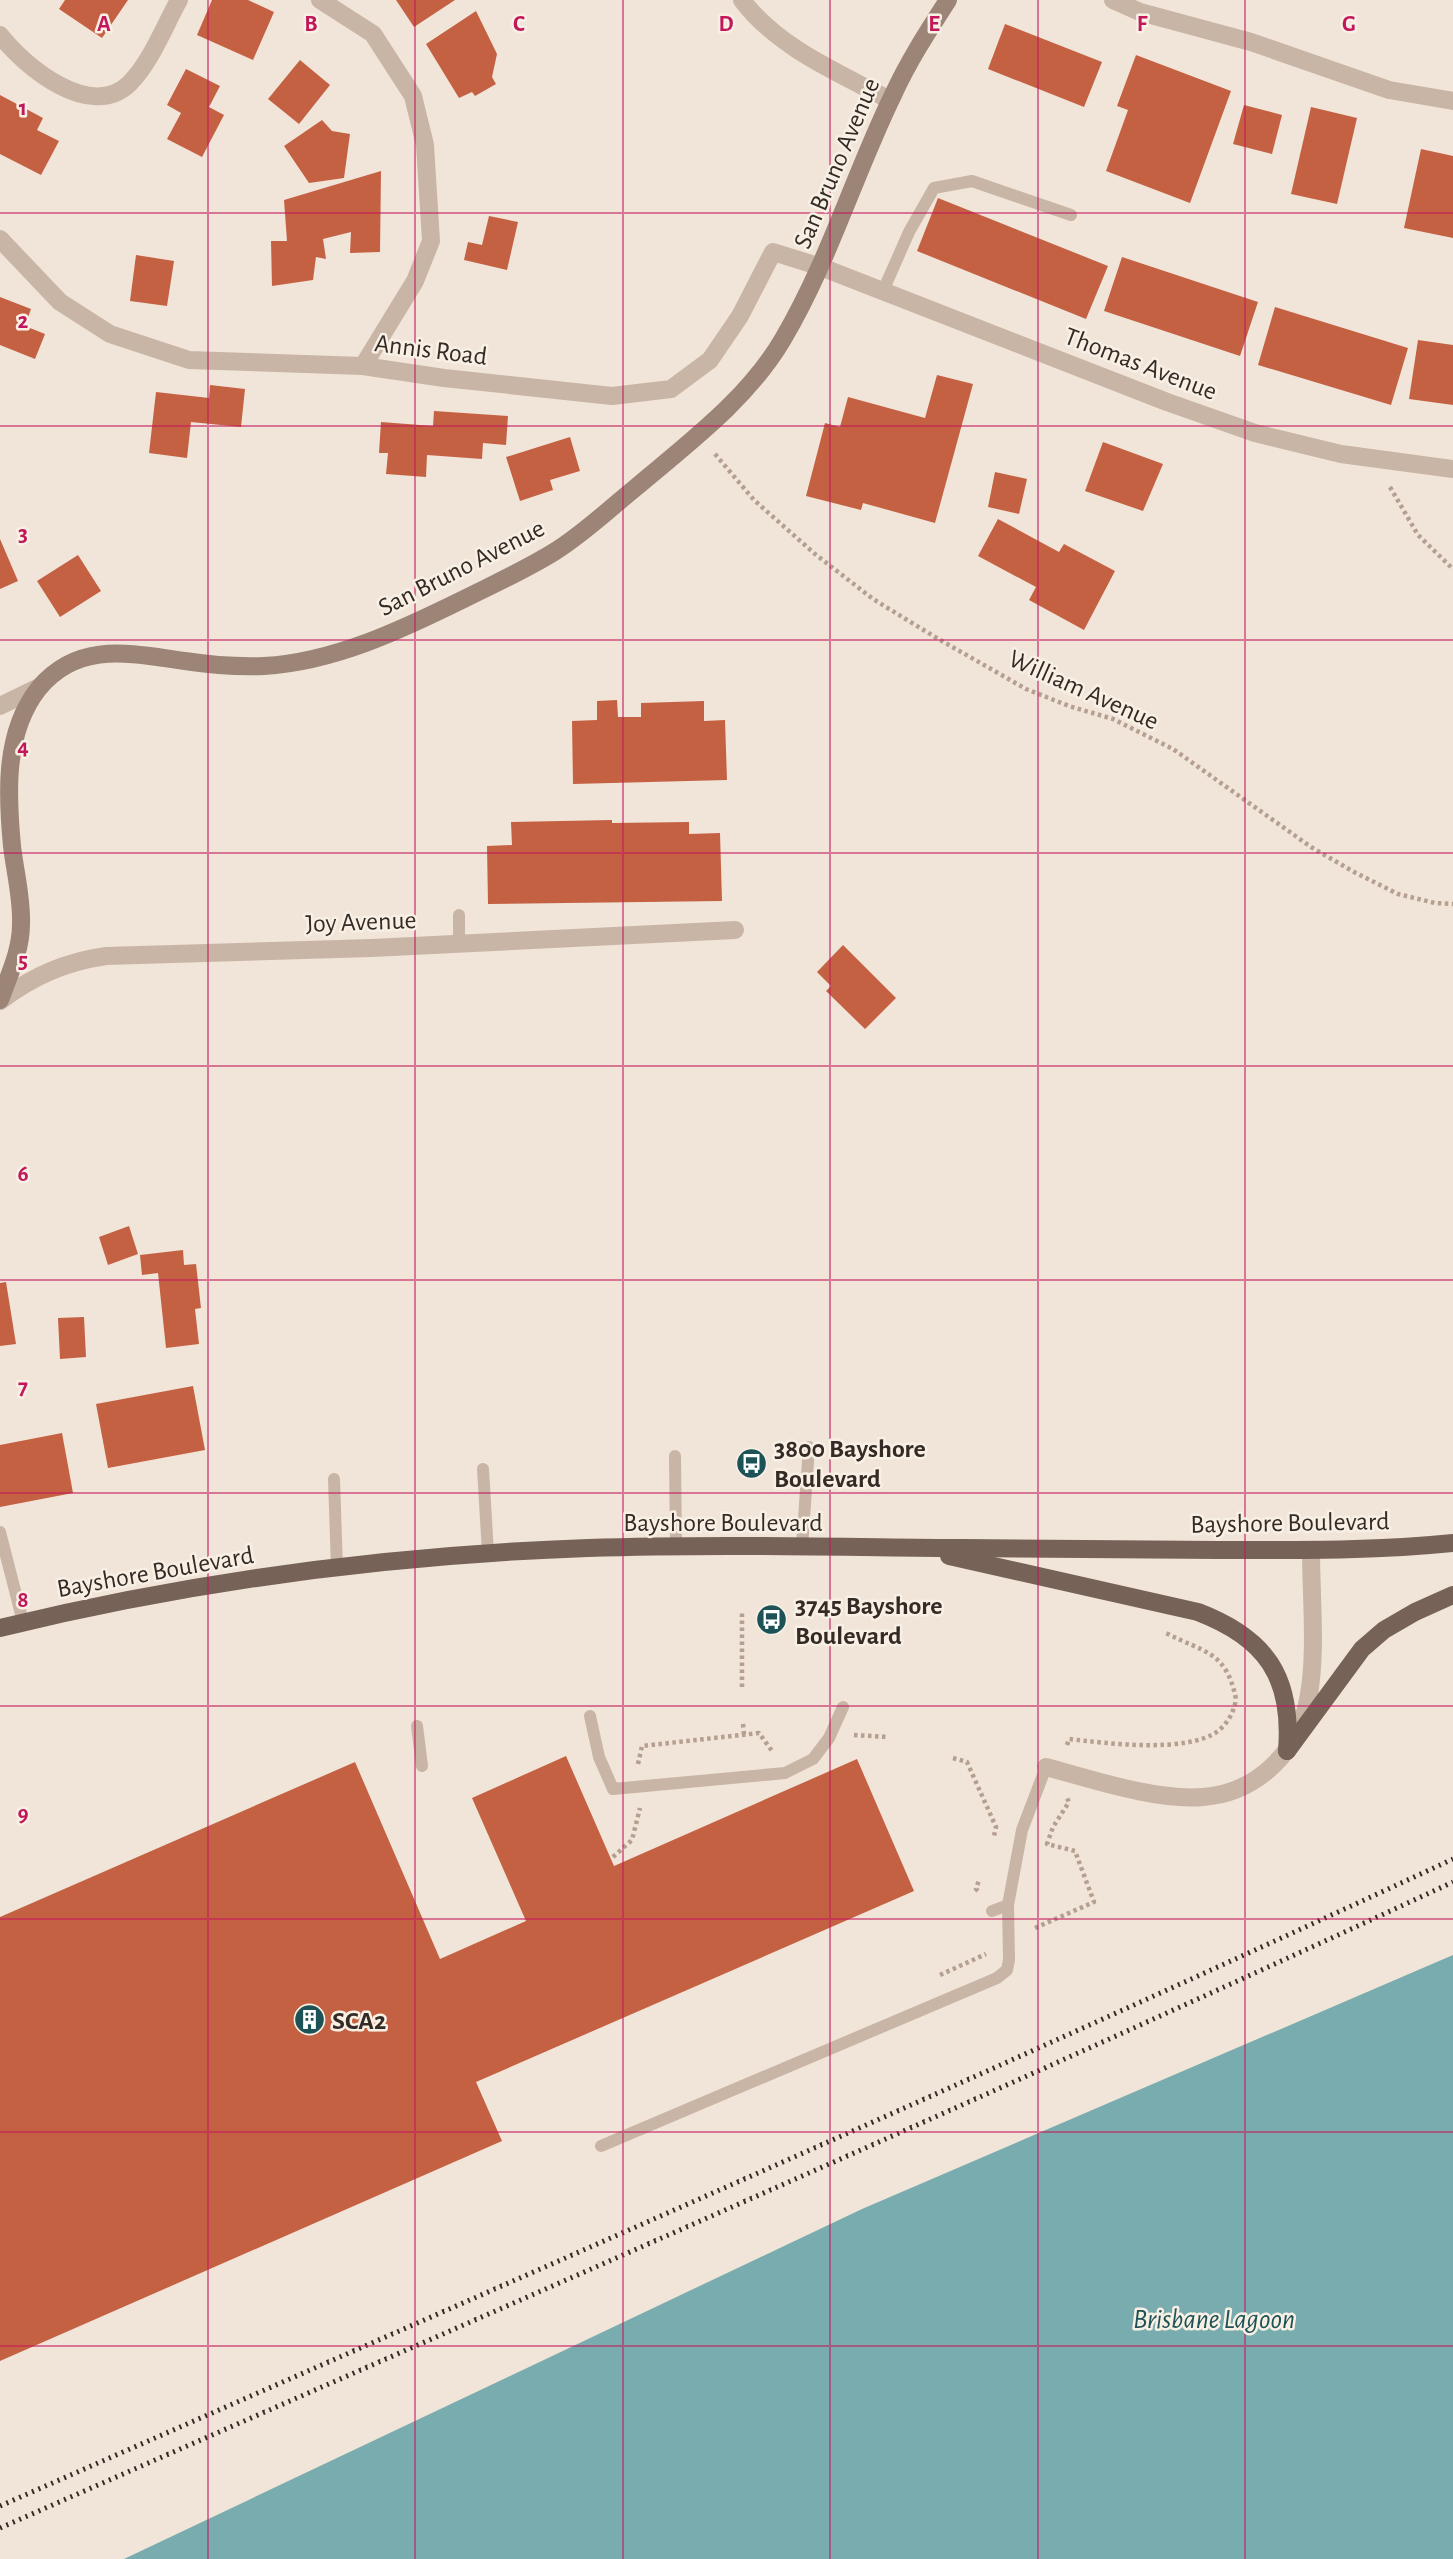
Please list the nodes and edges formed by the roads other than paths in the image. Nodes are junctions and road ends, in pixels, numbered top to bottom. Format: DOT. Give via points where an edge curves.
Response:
graph roads {
  1 [pos="179,0"];
  2 [pos="320,0"];
  3 [pos="742,0"];
  4 [pos="948,0"];
  5 [pos="1113,0"];
  6 [pos="0,35"];
  7 [pos="890,100"];
  8 [pos="1453,102"];
  9 [pos="1071,215"];
  10 [pos="0,239"];
  11 [pos="821,267"];
  12 [pos="883,291"];
  13 [pos="363,366"];
  14 [pos="1453,469"];
  15 [pos="41,686"];
  16 [pos="0,706"];
  17 [pos="459,915"];
  18 [pos="735,930"];
  19 [pos="459,943"];
  20 [pos="0,1000"];
  21 [pos="809,1447"];
  22 [pos="675,1456"];
  23 [pos="483,1469"];
  24 [pos="334,1479"];
  25 [pos="0,1532"];
  26 [pos="1453,1543"];
  27 [pos="676,1547"];
  28 [pos="802,1547"];
  29 [pos="915,1548"];
  30 [pos="1311,1550"];
  31 [pos="488,1553"];
  32 [pos="337,1568"];
  33 [pos="1453,1595"];
  34 [pos="23,1622"];
  35 [pos="0,1628"];
  36 [pos="842,1707"];
  37 [pos="590,1716"];
  38 [pos="417,1726"];
  39 [pos="1287,1751"];
  40 [pos="422,1766"];
  41 [pos="1046,1766"];
  42 [pos="1008,1905"];
  43 [pos="992,1911"];
  44 [pos="601,2146"];
  1 -- 6 [label="street" via="145,62 129,84 113,95 88,95 52,82"];
  2 -- 13 [label="street" via="373,34 413,96 425,145 431,241 415,281"];
  3 -- 7 [label="street" via="788,43"];
  4 -- 7 [label="street, San Bruno Avenue"];
  5 -- 8 [label="street" via="1140,12 1251,41 1388,90"];
  7 -- 11 [label="street, San Bruno Avenue"];
  9 -- 12 [label="lane" via="972,181 934,188"];
  10 -- 13 [label="street, Annis Road" via="61,302 110,334 189,360"];
  11 -- 12 [label="street, Thomas Avenue"];
  11 -- 13 [label="street, Annis Road" via="773,252 740,316 710,360 671,389 612,396"];
  11 -- 15 [label="street, San Bruno Avenue" via="782,340 753,381 699,434 558,550 383,636 318,657 263,666 95,653 65,666"];
  12 -- 14 [label="street, Thomas Avenue" via="1255,433 1372,460"];
  15 -- 16 [label="street"];
  15 -- 20 [label="street, San Bruno Avenue" via="15,733 9,792 21,926 17,953"];
  17 -- 19 [label="lane"];
  18 -- 19 [label="street, Joy Avenue"];
  19 -- 20 [label="street, Joy Avenue" via="106,956 52,970"];
  21 -- 28 [label="lane"];
  22 -- 27 [label="lane"];
  23 -- 31 [label="lane"];
  24 -- 32 [label="lane"];
  25 -- 34 [label="lane"];
  26 -- 30 [label="main road, Bayshore Boulevard"];
  27 -- 28 [label="main road, Bayshore Boulevard"];
  27 -- 31 [label="main road, Bayshore Boulevard"];
  28 -- 29 [label="main road, Bayshore Boulevard"];
  29 -- 30 [label="main road, Bayshore Boulevard"];
  29 -- 39 [label="main road" via="1198,1612 1227,1623 1251,1640 1271,1664 1289,1724"];
  30 -- 39 [label="street" via="1308,1699 1301,1726"];
  31 -- 32 [label="main road, Bayshore Boulevard"];
  32 -- 34 [label="main road, Bayshore Boulevard" via="179,1591"];
  33 -- 39 [label="main road" via="1384,1630 1362,1649"];
  34 -- 35 [label="main road, Bayshore Boulevard"];
  36 -- 37 [label="lane" via="829,1738 813,1759 785,1773 613,1789 599,1757"];
  38 -- 40 [label="lane"];
  39 -- 41 [label="street" via="1264,1775 1204,1797 1174,1797"];
  41 -- 42 [label="lane" via="1022,1830"];
  42 -- 43 [label="lane"];
  42 -- 44 [label="lane" via="1009,1960 1007,1970 997,1978"];
}
